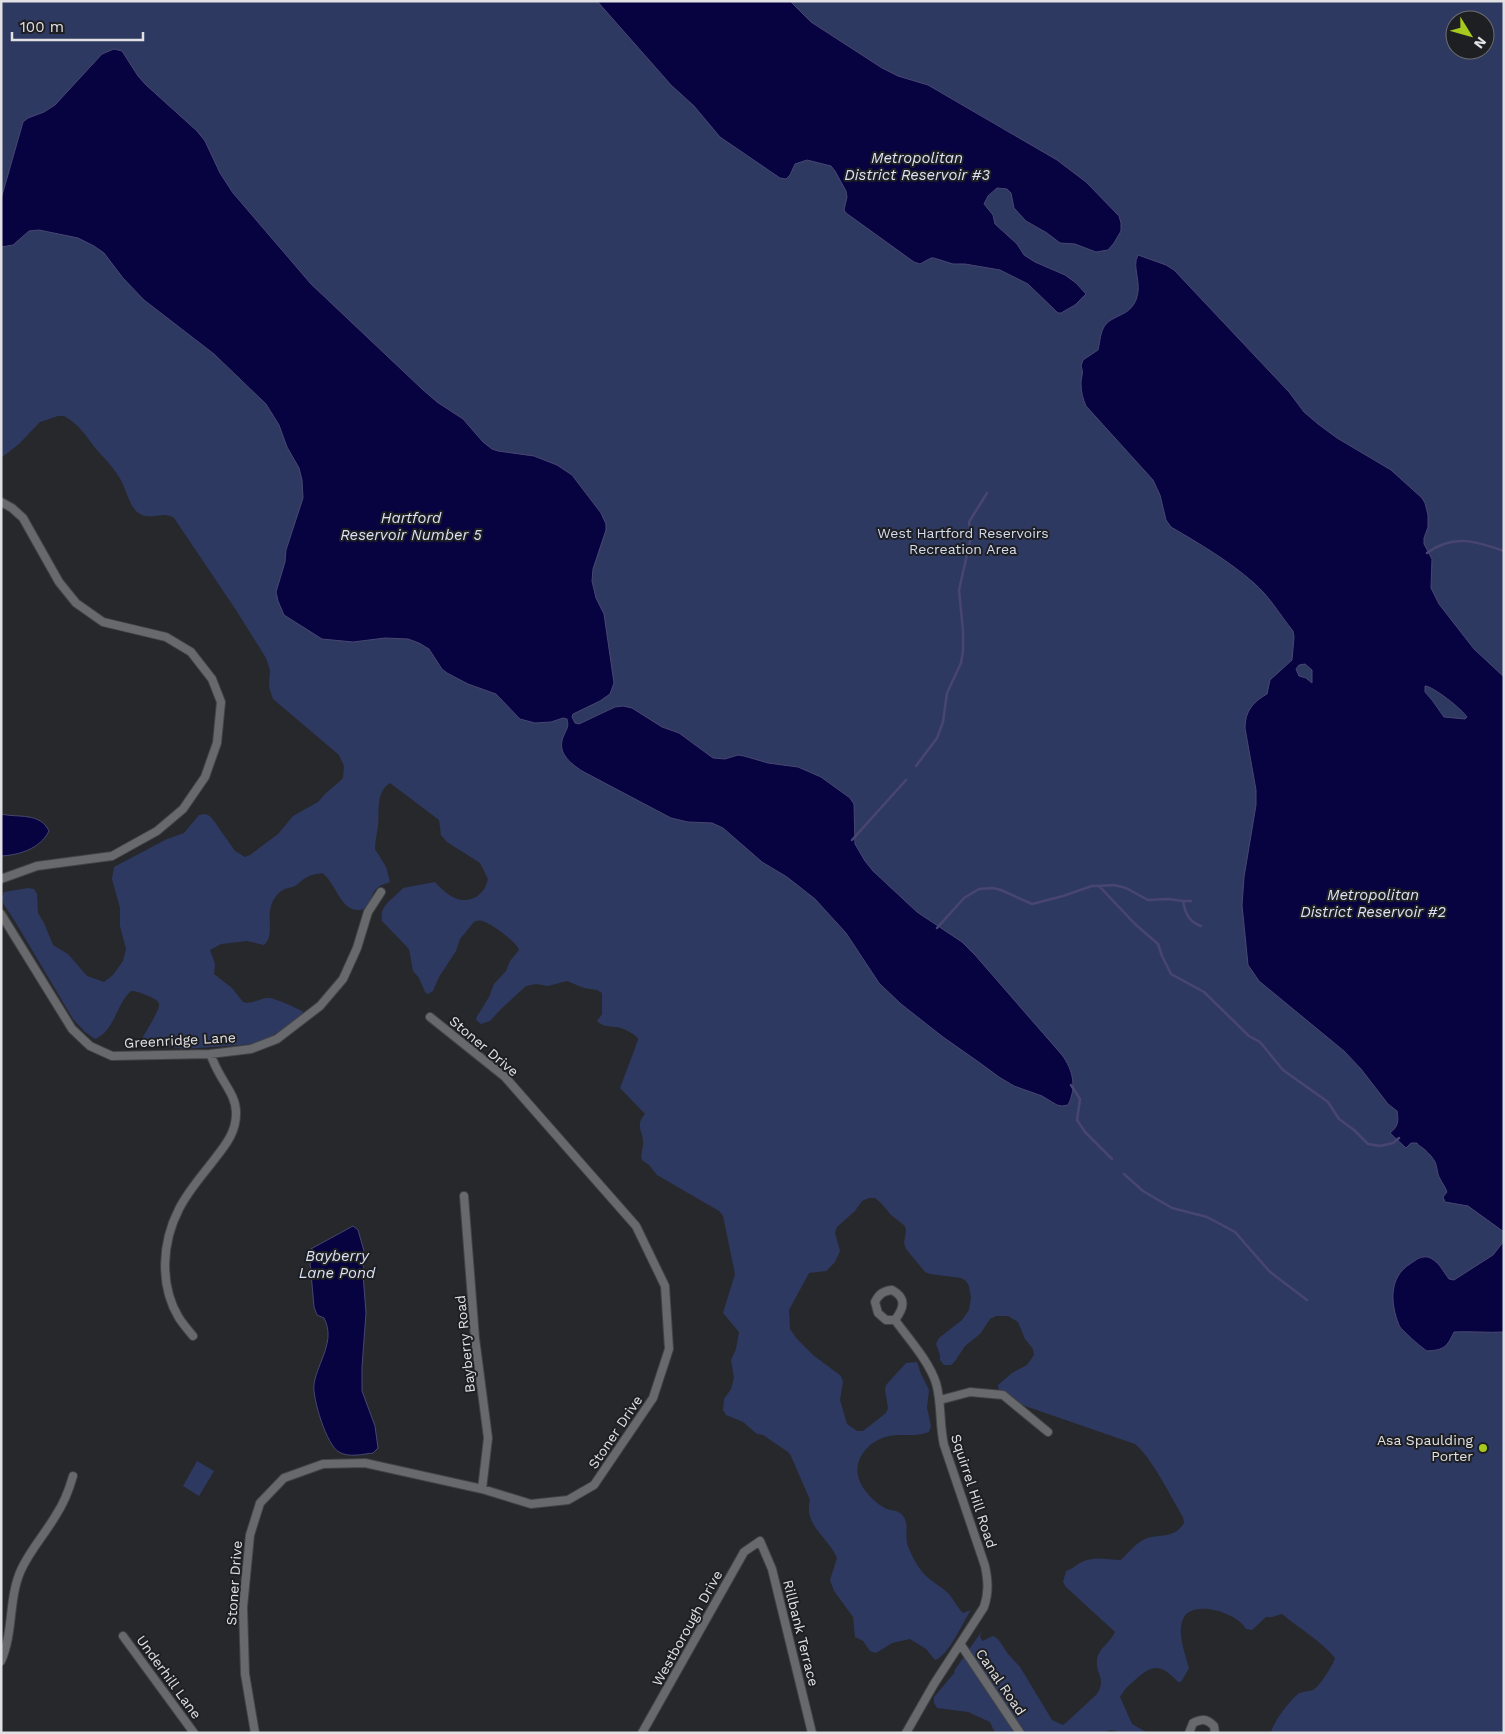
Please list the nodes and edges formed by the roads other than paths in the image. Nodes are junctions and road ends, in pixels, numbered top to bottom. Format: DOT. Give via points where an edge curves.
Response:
graph roads {
  1 [pos="1,502"];
  2 [pos="1,879"];
  3 [pos="381,892"];
  4 [pos="1,914"];
  5 [pos="430,1017"];
  6 [pos="210,1054"];
  7 [pos="464,1196"];
  8 [pos="895,1320"];
  9 [pos="193,1336"];
  10 [pos="940,1400"];
  11 [pos="1048,1432"];
  12 [pos="74,1476"];
  13 [pos="482,1489"];
  14 [pos="760,1541"];
  15 [pos="123,1636"];
  16 [pos="4,1645"];
  17 [pos="961,1645"];
  18 [pos="1,1661"];
  19 [pos="194,1733"];
  20 [pos="255,1733"];
  21 [pos="642,1733"];
  22 [pos="812,1733"];
  23 [pos="906,1733"];
  24 [pos="1020,1733"];
  25 [pos="1189,1733"];
  26 [pos="1215,1733"];
  1 -- 2 [label="street" via="23,518 59,582 76,603 103,622 166,637 190,652 212,679 221,702 217,743 205,777 183,809 157,832 112,856 37,866"];
  3 -- 6 [label="street, Greenridge Lane" via="368,912 343,979 320,1006 277,1038 251,1049"];
  4 -- 6 [label="street, Greenridge Lane" via="72,1030 90,1046 112,1056"];
  5 -- 13 [label="street, Stoner Drive" via="505,1077 636,1226 665,1286 669,1349 653,1398 594,1485 568,1500 531,1504"];
  6 -- 9 [label="street" via="235,1103 236,1123 226,1144 179,1208 172,1222 165,1260 168,1292 178,1317"];
  7 -- 13 [label="street, Bayberry Road" via="475,1338 488,1438"];
  8 -- 10 [label="street, Squirrel Hill Road" via="935,1381"];
  10 -- 11 [label="street" via="970,1392 1003,1394"];
  10 -- 17 [label="street, Squirrel Hill Road" via="943,1439 989,1586 984,1607"];
  12 -- 16 [label="street" via="66,1499 21,1570"];
  13 -- 20 [label="street, Stoner Drive" via="365,1463 323,1464 284,1478 260,1503 250,1535 243,1607 244,1674"];
  14 -- 21 [label="street, Westborough Drive" via="744,1552"];
  14 -- 22 [label="street, Rillbank Terrace" via="772,1569"];
  15 -- 19 [label="street, Underhill Lane"];
  16 -- 18 [label="street"];
  17 -- 23 [label="street, Squirrel Hill Road"];
  17 -- 24 [label="street, Canal Road"];
  25 -- 26 [label="street" via="1193,1723 1201,1719 1214,1726"];
}
